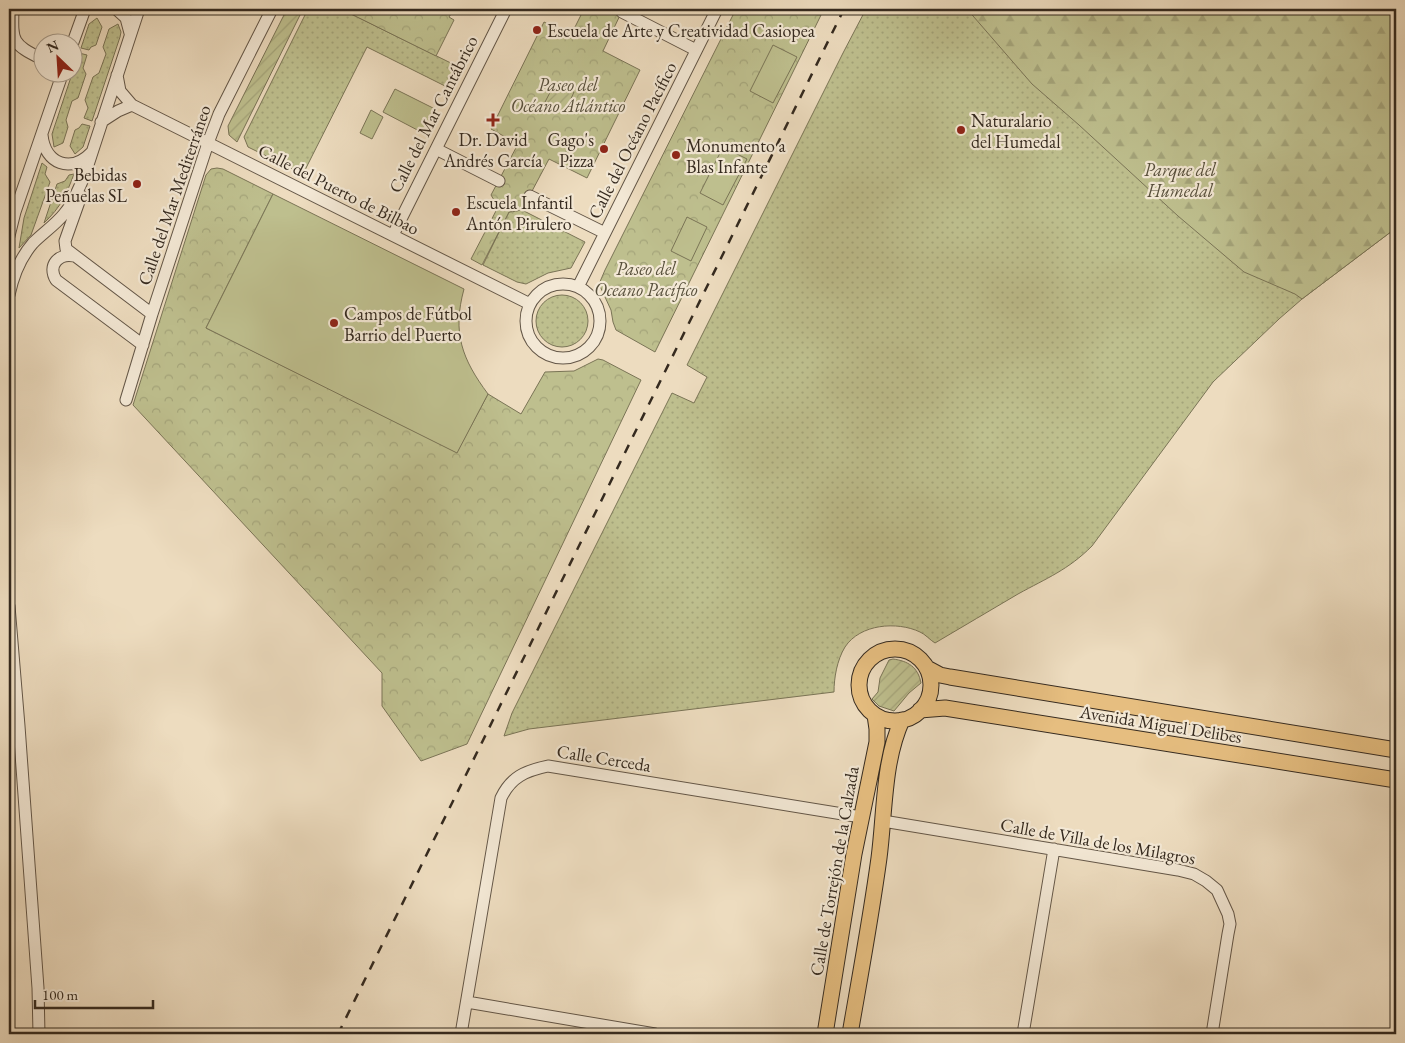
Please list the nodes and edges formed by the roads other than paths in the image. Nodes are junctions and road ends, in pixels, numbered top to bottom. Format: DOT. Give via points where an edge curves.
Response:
graph roads {
  1 [pos="13,9"];
  2 [pos="92,9"];
  3 [pos="116,9"];
  4 [pos="139,9"];
  5 [pos="272,9"];
  6 [pos="506,9"];
  7 [pos="717,9"];
  8 [pos="622,12"];
  9 [pos="83,14"];
  10 [pos="76,32"];
  11 [pos="130,35"];
  12 [pos="696,50"];
  13 [pos="32,54"];
  14 [pos="117,75"];
  15 [pos="60,82"];
  16 [pos="132,105"];
  17 [pos="101,122"];
  18 [pos="42,133"];
  19 [pos="208,143"];
  20 [pos="436,149"];
  21 [pos="92,152"];
  22 [pos="84,177"];
  23 [pos="499,181"];
  24 [pos="530,196"];
  25 [pos="605,233"];
  26 [pos="393,235"];
  27 [pos="9,236"];
  28 [pos="74,256"];
  29 [pos="578,287"];
  30 [pos="9,295"];
  31 [pos="530,304"];
  32 [pos="152,314"];
  33 [pos="143,345"];
  34 [pos="126,400"];
  35 [pos="9,606"];
  36 [pos="927,668"];
  37 [pos="920,710"];
  38 [pos="875,715"];
  39 [pos="902,720"];
  40 [pos="1396,750"];
  41 [pos="1396,780"];
  42 [pos="861,817"];
  43 [pos="883,821"];
  44 [pos="1054,849"];
  45 [pos="467,1002"];
  46 [pos="39,1034"];
  47 [pos="461,1034"];
  48 [pos="654,1034"];
  49 [pos="825,1034"];
  50 [pos="850,1034"];
  51 [pos="1023,1034"];
  52 [pos="1212,1034"];
  1 -- 13 [label="street" via="13,34 20,47"];
  2 -- 9 [label="street"];
  3 -- 11 [label="street" via="126,18"];
  4 -- 11 [label="street"];
  5 -- 19 [label="street, Calle del Mar Mediterráneo" via="219,114"];
  6 -- 20 [label="street, Calle del Mar Cantábrico"];
  7 -- 12 [label="street, Calle del Océano Pacífico"];
  8 -- 12 [label="street"];
  9 -- 10 [label="street"];
  11 -- 14 [label="street"];
  12 -- 25 [label="street, Calle del Océano Pacífico"];
  14 -- 16 [label="street" via="120,91"];
  14 -- 17 [label="street"];
  15 -- 18 [label="street"];
  16 -- 17 [label="street"];
  16 -- 19 [label="street, Calle del Puerto de Bilbao"];
  17 -- 21 [label="street"];
  18 -- 21 [label="street" via="44,148 60,163 80,162"];
  18 -- 27 [label="street"];
  19 -- 26 [label="street, Calle del Puerto de Bilbao"];
  19 -- 32 [label="street, Calle del Mar Mediterráneo"];
  20 -- 23 [label="street"];
  20 -- 26 [label="street, Calle del Mar Cantábrico"];
  21 -- 22 [label="street"];
  22 -- 28 [label="street" via="81,198 65,242 66,249"];
  22 -- 30 [label="street" via="65,214 25,254"];
  24 -- 25 [label="street"];
  25 -- 29 [label="street, Calle del Océano Pacífico"];
  26 -- 31 [label="street, Calle del Puerto de Bilbao"];
  28 -- 32 [label="street, Calle del Mar Mediterráneo"];
  28 -- 33 [label="street" via="62,256 55,262 53,272 56,280"];
  29 -- 31 [label="street" via="550,286 538,293"];
  29 -- 31 [label="street" via="591,297 600,320 592,344 571,357 554,357 534,345 526,325"];
  32 -- 33 [label="street, Calle del Mar Mediterráneo"];
  33 -- 34 [label="street, Calle del Mar Mediterráneo"];
  35 -- 46 [label="street" via="37,969"];
  36 -- 37 [label="main road" via="931,685 926,703"];
  36 -- 38 [label="main road" via="919,658 898,649 886,650 866,663 859,685 861,697"];
  36 -- 40 [label="main road, Avenida Miguel Delibes" via="950,677"];
  37 -- 39 [label="main road"];
  37 -- 41 [label="main road, Avenida Miguel Delibes" via="945,708"];
  38 -- 39 [label="main road" via="888,720"];
  38 -- 42 [label="main road, Calle de Torrejón de la Calzada" via="877,742"];
  39 -- 43 [label="main road, Calle de Torrejón de la Calzada" via="893,742"];
  42 -- 45 [label="street, Calle Cerceda" via="548,766 533,769 507,786 501,798"];
  42 -- 49 [label="main road, Calle de Torrejón de la Calzada"];
  43 -- 44 [label="street, Calle de Villa de los Milagros"];
  43 -- 50 [label="main road, Calle de Torrejón de la Calzada"];
  44 -- 51 [label="street"];
  44 -- 52 [label="street, Calle de Villa de los Milagros" via="1194,874 1217,890 1230,924"];
  45 -- 47 [label="street, Calle Cerceda"];
  45 -- 48 [label="street"];
}
